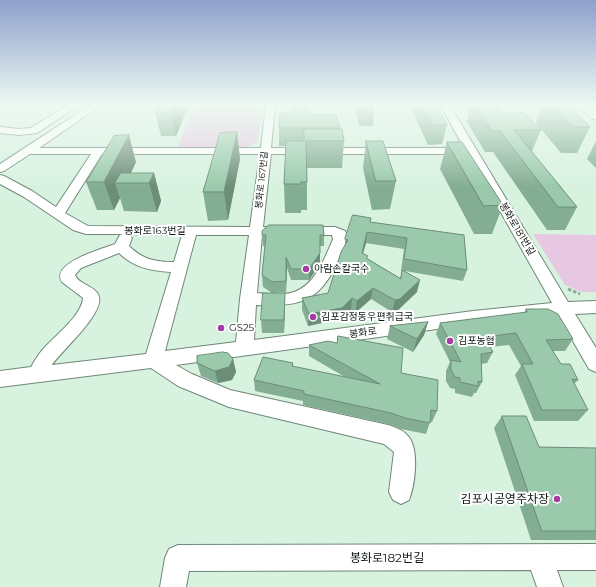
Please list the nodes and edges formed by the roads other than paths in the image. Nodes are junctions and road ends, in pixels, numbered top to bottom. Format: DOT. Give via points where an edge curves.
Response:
graph roads {
  1 [pos="13,131"];
  2 [pos="27,131"];
  3 [pos="57,131"];
  4 [pos="267,131"];
  5 [pos="459,131"];
  6 [pos="0,139"];
  7 [pos="44,140"];
  8 [pos="265,150"];
  9 [pos="28,151"];
  10 [pos="99,151"];
  11 [pos="470,151"];
  12 [pos="0,169"];
  13 [pos="0,179"];
  14 [pos="58,214"];
  15 [pos="128,231"];
  16 [pos="190,231"];
  17 [pos="257,231"];
  18 [pos="121,247"];
  19 [pos="179,267"];
  20 [pos="248,299"];
  21 [pos="596,307"];
  22 [pos="564,308"];
  23 [pos="245,349"];
  24 [pos="153,360"];
  25 [pos="596,364"];
  26 [pos="37,374"];
  27 [pos="0,379"];
  28 [pos="400,492"];
  29 [pos="540,558"];
  30 [pos="596,558"];
  31 [pos="173,587"];
  32 [pos="550,587"];
  1 -- 2 [label="street"];
  3 -- 7 [label="street"];
  4 -- 8 [label="street, 봉화로 167번길"];
  5 -- 11 [label="street, 봉화로181번길"];
  6 -- 7 [label="street"];
  7 -- 9 [label="street"];
  8 -- 10 [label="street"];
  8 -- 11 [label="street"];
  8 -- 17 [label="street, 봉화로 167번길"];
  9 -- 10 [label="street"];
  9 -- 12 [label="street"];
  10 -- 14 [label="street"];
  11 -- 22 [label="street, 봉화로181번길"];
  13 -- 14 [label="street, 봉화로163번길"];
  14 -- 15 [label="street, 봉화로163번길" via="82,229"];
  15 -- 16 [label="street, 봉화로163번길"];
  15 -- 18 [label="street"];
  16 -- 17 [label="street"];
  16 -- 19 [label="street, 봉화로163번길"];
  17 -- 20 [label="street, 봉화로 167번길"];
  17 -- 20 [label="street" via="335,231 340,234 340,239 328,266 311,290 305,294 297,298"];
  18 -- 19 [label="street" via="130,256 146,265"];
  18 -- 26 [label="street" via="76,265 67,274 67,278 91,296 92,300 86,312 49,354"];
  19 -- 24 [label="street, 봉화로163번길"];
  20 -- 23 [label="street, 봉화로 167번길"];
  21 -- 22 [label="street, 봉화로"];
  22 -- 23 [label="street, 봉화로" via="468,318"];
  22 -- 25 [label="street"];
  23 -- 24 [label="street, 봉화로"];
  24 -- 26 [label="street, 봉화로"];
  24 -- 28 [label="street" via="185,380 230,398 388,435 400,442 405,450"];
  26 -- 27 [label="street, 봉화로"];
  29 -- 30 [label="street, 봉화로182번길"];
  29 -- 31 [label="street, 봉화로182번길" via="178,558"];
  29 -- 32 [label="street"];
}
